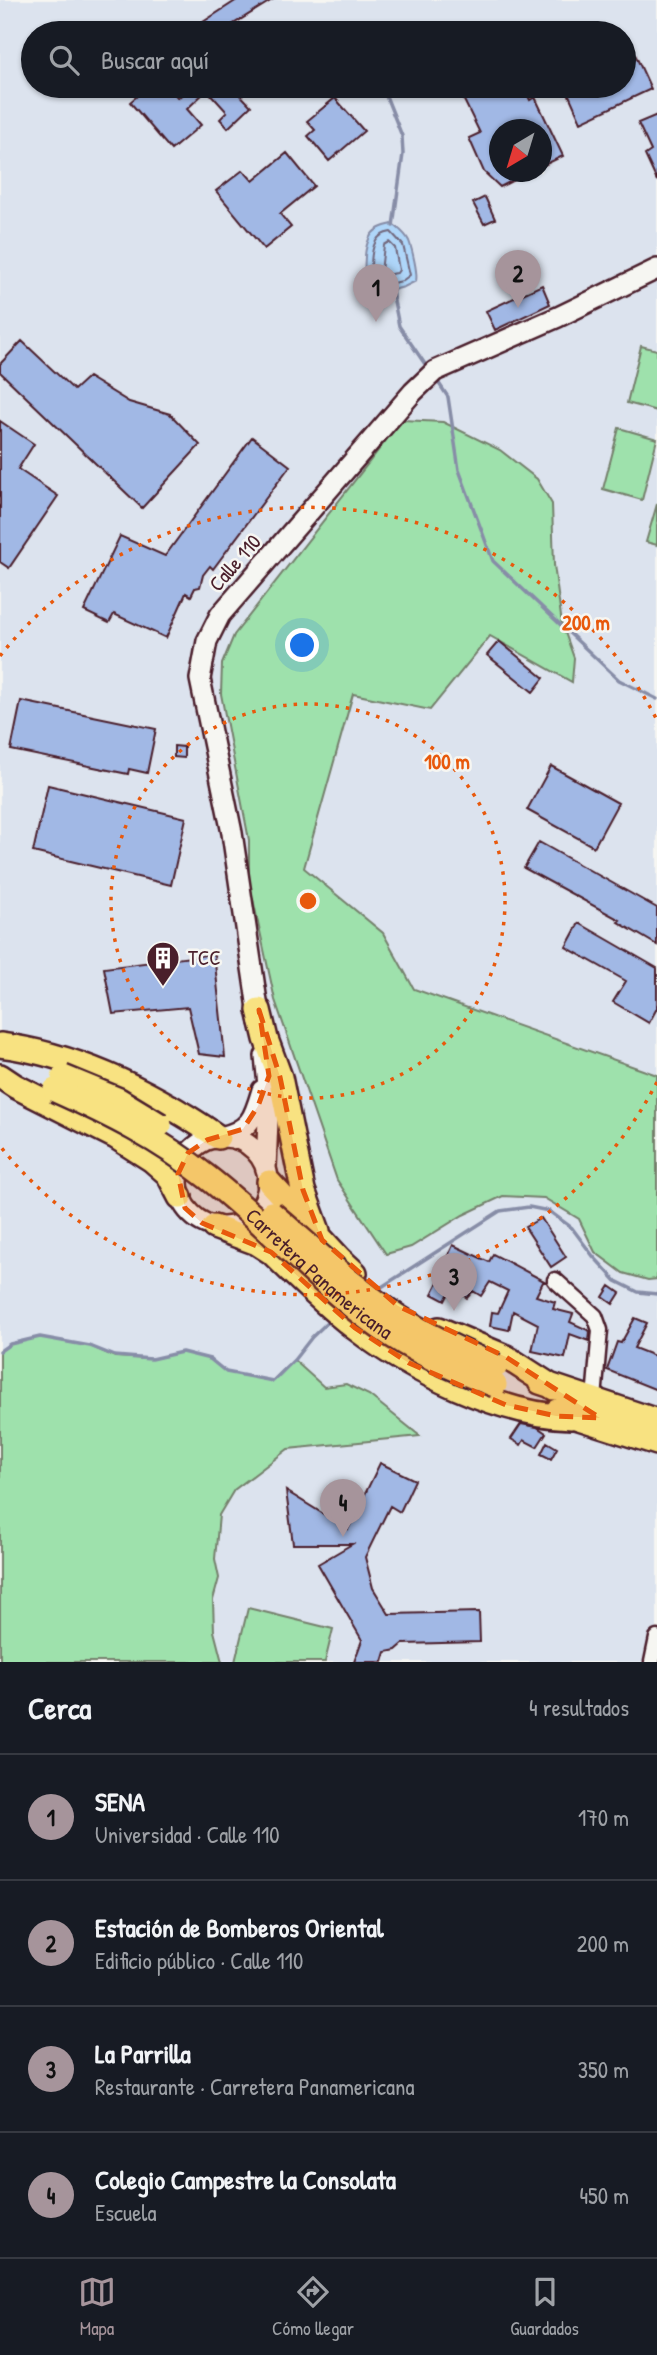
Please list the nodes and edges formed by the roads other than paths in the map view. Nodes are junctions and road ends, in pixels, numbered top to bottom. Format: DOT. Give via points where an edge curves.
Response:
graph roads {
  1 [pos="657,269"];
  2 [pos="259,1010"];
  3 [pos="0,1045"];
  4 [pos="0,1060"];
  5 [pos="0,1075"];
  6 [pos="269,1076"];
  7 [pos="59,1084"];
  8 [pos="219,1137"];
  9 [pos="267,1175"];
  10 [pos="180,1197"];
  11 [pos="214,1227"];
  12 [pos="322,1240"];
  13 [pos="555,1280"];
  14 [pos="496,1375"];
  15 [pos="554,1388"];
  16 [pos="594,1399"];
  17 [pos="571,1417"];
  18 [pos="657,1421"];
  19 [pos="657,1443"];
  20 [pos="657,1639"];
  21 [pos="652,1662"];
  1 -- 2 [label="main road, Calle 110" via="435,371 220,615 208,641 200,680 232,833"];
  2 -- 6 [label="main road, Calle 110"];
  2 -- 12 [label="highway" via="280,1077 303,1190"];
  3 -- 8 [label="highway" via="95,1071 173,1107"];
  4 -- 7 [label="highway, Carretera Panamericana" via="34,1067"];
  5 -- 7 [label="highway, Carretera Panamericana"];
  5 -- 10 [label="highway" via="152,1160 168,1174"];
  6 -- 8 [label="main road" via="249,1123"];
  6 -- 9 [label="main road, Calle 110"];
  7 -- 14 [label="highway, Carretera Panamericana, bridge" via="118,1100 168,1130 204,1155 371,1299"];
  8 -- 9 [label="main road" via="249,1145 262,1159"];
  8 -- 10 [label="main road" via="196,1145 181,1163"];
  9 -- 11 [label="main road" via="267,1196 252,1218 240,1225"];
  9 -- 12 [label="highway"];
  10 -- 11 [label="main road" via="193,1217"];
  11 -- 17 [label="highway" via="271,1252 355,1328 409,1363 506,1405"];
  12 -- 15 [label="highway" via="398,1307 506,1357"];
  13 -- 16 [label="street" via="595,1316 600,1330"];
  14 -- 15 [label="highway, Carretera Panamericana"];
  14 -- 17 [label="highway, Carretera Panamericana"];
  15 -- 16 [label="highway, Carretera Panamericana"];
  16 -- 18 [label="highway, Carretera Panamericana"];
  17 -- 19 [label="highway, Carretera Panamericana"];
  20 -- 21 [label="street"];
}
